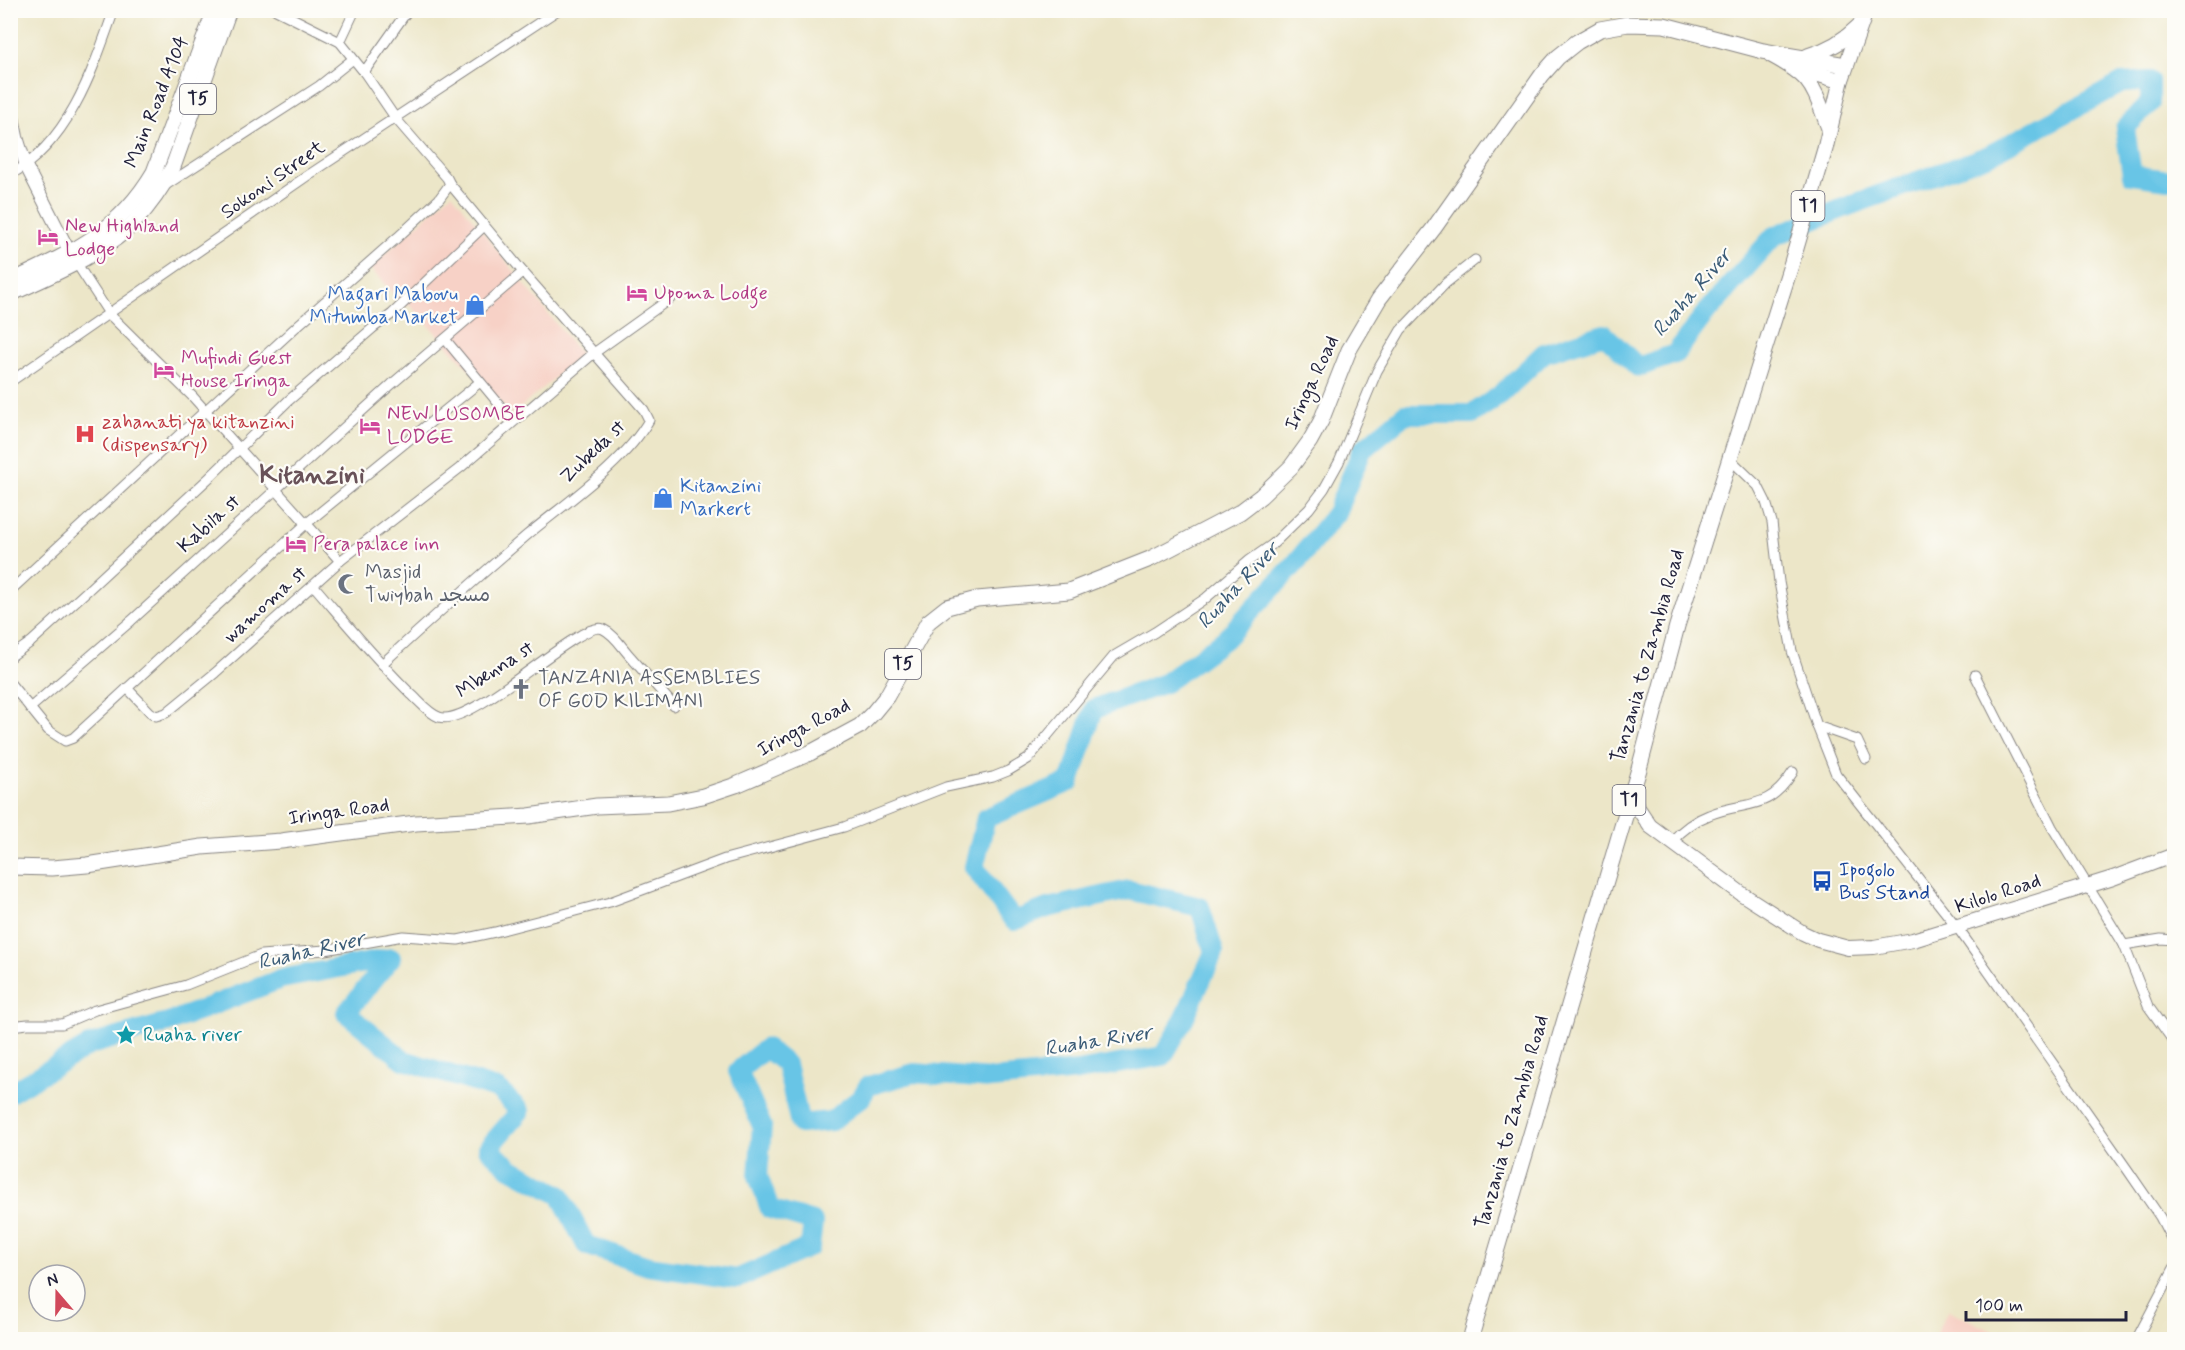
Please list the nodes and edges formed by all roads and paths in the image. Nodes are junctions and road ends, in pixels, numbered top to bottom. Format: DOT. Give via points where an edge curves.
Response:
graph roads {
  1 [pos="114,10"];
  2 [pos="215,10"];
  3 [pos="229,10"];
  4 [pos="276,10"];
  5 [pos="355,10"];
  6 [pos="408,10"];
  7 [pos="558,10"];
  8 [pos="1864,16"];
  9 [pos="340,42"];
  10 [pos="1763,51"];
  11 [pos="1805,56"];
  12 [pos="353,59"];
  13 [pos="1846,65"];
  14 [pos="1792,66"];
  15 [pos="364,72"];
  16 [pos="1841,81"];
  17 [pos="10,104"];
  18 [pos="396,119"];
  19 [pos="1829,128"];
  20 [pos="14,135"];
  21 [pos="26,166"];
  22 [pos="10,175"];
  23 [pos="157,182"];
  24 [pos="450,184"];
  25 [pos="484,226"];
  26 [pos="72,257"];
  27 [pos="1475,260"];
  28 [pos="523,272"];
  29 [pos="10,282"];
  30 [pos="10,294"];
  31 [pos="671,298"];
  32 [pos="110,315"];
  33 [pos="445,339"];
  34 [pos="594,353"];
  35 [pos="10,382"];
  36 [pos="480,382"];
  37 [pos="206,412"];
  38 [pos="513,421"];
  39 [pos="239,449"];
  40 [pos="1730,459"];
  41 [pos="275,489"];
  42 [pos="307,523"];
  43 [pos="340,561"];
  44 [pos="314,586"];
  45 [pos="10,591"];
  46 [pos="10,657"];
  47 [pos="382,664"];
  48 [pos="1975,675"];
  49 [pos="10,683"];
  50 [pos="127,688"];
  51 [pos="674,706"];
  52 [pos="30,708"];
  53 [pos="1816,726"];
  54 [pos="1866,759"];
  55 [pos="1792,772"];
  56 [pos="1630,796"];
  57 [pos="1671,842"];
  58 [pos="2172,860"];
  59 [pos="10,867"];
  60 [pos="2088,885"];
  61 [pos="1957,927"];
  62 [pos="2175,940"];
  63 [pos="2124,945"];
  64 [pos="10,1026"];
  65 [pos="2175,1042"];
  66 [pos="2175,1244"];
  67 [pos="2175,1268"];
  68 [pos="1470,1340"];
  69 [pos="2136,1340"];
  1 -- 21 [label="street" via="96,61 67,118"];
  2 -- 23 [label="highway, Main Road A104 / T5"];
  3 -- 23 [label="highway, T5" via="173,167"];
  4 -- 9 [label="street"];
  5 -- 9 [label="street"];
  6 -- 15 [label="street"];
  7 -- 18 [label="street, Sokoni Street"];
  8 -- 11 [label="highway" via="1849,36 1830,48"];
  8 -- 13 [label="highway, T1"];
  9 -- 12 [label="street, Zubeda st"];
  10 -- 11 [label="highway, T5"];
  10 -- 14 [label="highway, T5"];
  10 -- 59 [label="highway, Iringa Road / T5" via="1664,25 1628,24 1600,29 1577,42 1542,75 1379,299 1349,350 1310,441 1292,467 1261,496 1232,516 1150,559 1069,591 977,599 946,607 928,622 887,696 873,713 860,726 810,753 736,785 668,803 416,823 202,847 87,865"];
  11 -- 13 [label="highway, T5"];
  12 -- 15 [label="street, Zubeda st"];
  12 -- 23 [label="street" via="304,96"];
  13 -- 16 [label="highway, T1"];
  14 -- 16 [label="highway, T5"];
  14 -- 19 [label="highway" via="1810,83"];
  15 -- 18 [label="street, Zubeda st"];
  16 -- 19 [label="highway, T1"];
  17 -- 20 [label="street"];
  18 -- 24 [label="street, Zubeda st"];
  18 -- 32 [label="street, Sokoni Street" via="307,176"];
  19 -- 40 [label="highway, Tanzania to Zambia Road / T1"];
  20 -- 21 [label="street"];
  21 -- 22 [label="street"];
  21 -- 26 [label="street"];
  23 -- 26 [label="highway, Main Road A104 / T5"];
  24 -- 25 [label="street, Zubeda st"];
  24 -- 37 [label="street" via="439,199"];
  25 -- 28 [label="street, Zubeda st"];
  25 -- 39 [label="street" via="392,314 288,401"];
  26 -- 29 [label="highway, Main Road A104 / T5"];
  26 -- 30 [label="highway, T5"];
  26 -- 32 [label="street"];
  27 -- 64 [label="street" via="1446,283 1401,330 1377,371 1340,462 1309,509 1206,598 1114,656 1022,764 993,777 946,787 844,827 725,859 610,902 550,918 458,940 403,936 325,950 261,955 186,985 95,1010 62,1024"];
  28 -- 33 [label="street, Kabila st"];
  28 -- 34 [label="street, Zubeda st"];
  31 -- 34 [label="street, wamoma st"];
  32 -- 35 [label="street, Sokoni Street"];
  32 -- 37 [label="street"];
  33 -- 36 [label="street"];
  33 -- 41 [label="street, Kabila st"];
  34 -- 38 [label="street, wamoma st"];
  34 -- 47 [label="street, Zubeda st" via="645,410 649,420 645,427 601,474"];
  36 -- 38 [label="street"];
  36 -- 42 [label="street"];
  37 -- 39 [label="street"];
  37 -- 45 [label="street"];
  38 -- 43 [label="street, wamoma st" via="460,468"];
  39 -- 41 [label="street"];
  39 -- 46 [label="street" via="31,642"];
  40 -- 53 [label="street" via="1758,486 1766,502 1785,623"];
  40 -- 56 [label="highway, Tanzania to Zambia Road / T1" via="1677,626"];
  41 -- 42 [label="street"];
  41 -- 52 [label="street, Kabila st"];
  42 -- 43 [label="street"];
  42 -- 50 [label="street"];
  43 -- 44 [label="street, wamoma st"];
  44 -- 47 [label="street, Mbenna st"];
  44 -- 50 [label="street, wamoma st" via="166,713 156,716"];
  47 -- 51 [label="street, Mbenna st" via="428,710 439,717 453,717 598,627 612,636"];
  48 -- 60 [label="street" via="2052,827"];
  49 -- 52 [label="street"];
  50 -- 52 [label="street" via="65,741 48,730"];
  53 -- 54 [label="street" via="1857,740"];
  53 -- 61 [label="street" via="1836,774"];
  55 -- 57 [label="street" via="1785,784 1764,801 1708,815 1687,826"];
  56 -- 57 [label="main road, Kilolo Road" via="1650,826"];
  56 -- 68 [label="highway, Tanzania to Zambia Road / T1"];
  57 -- 61 [label="main road, Kilolo Road" via="1779,920 1828,943 1874,948"];
  58 -- 60 [label="main road, Kilolo Road"];
  60 -- 61 [label="main road, Kilolo Road"];
  60 -- 63 [label="street"];
  61 -- 66 [label="street"];
  62 -- 63 [label="street"];
  63 -- 65 [label="street" via="2148,1006"];
  67 -- 69 [label="street"];
}
